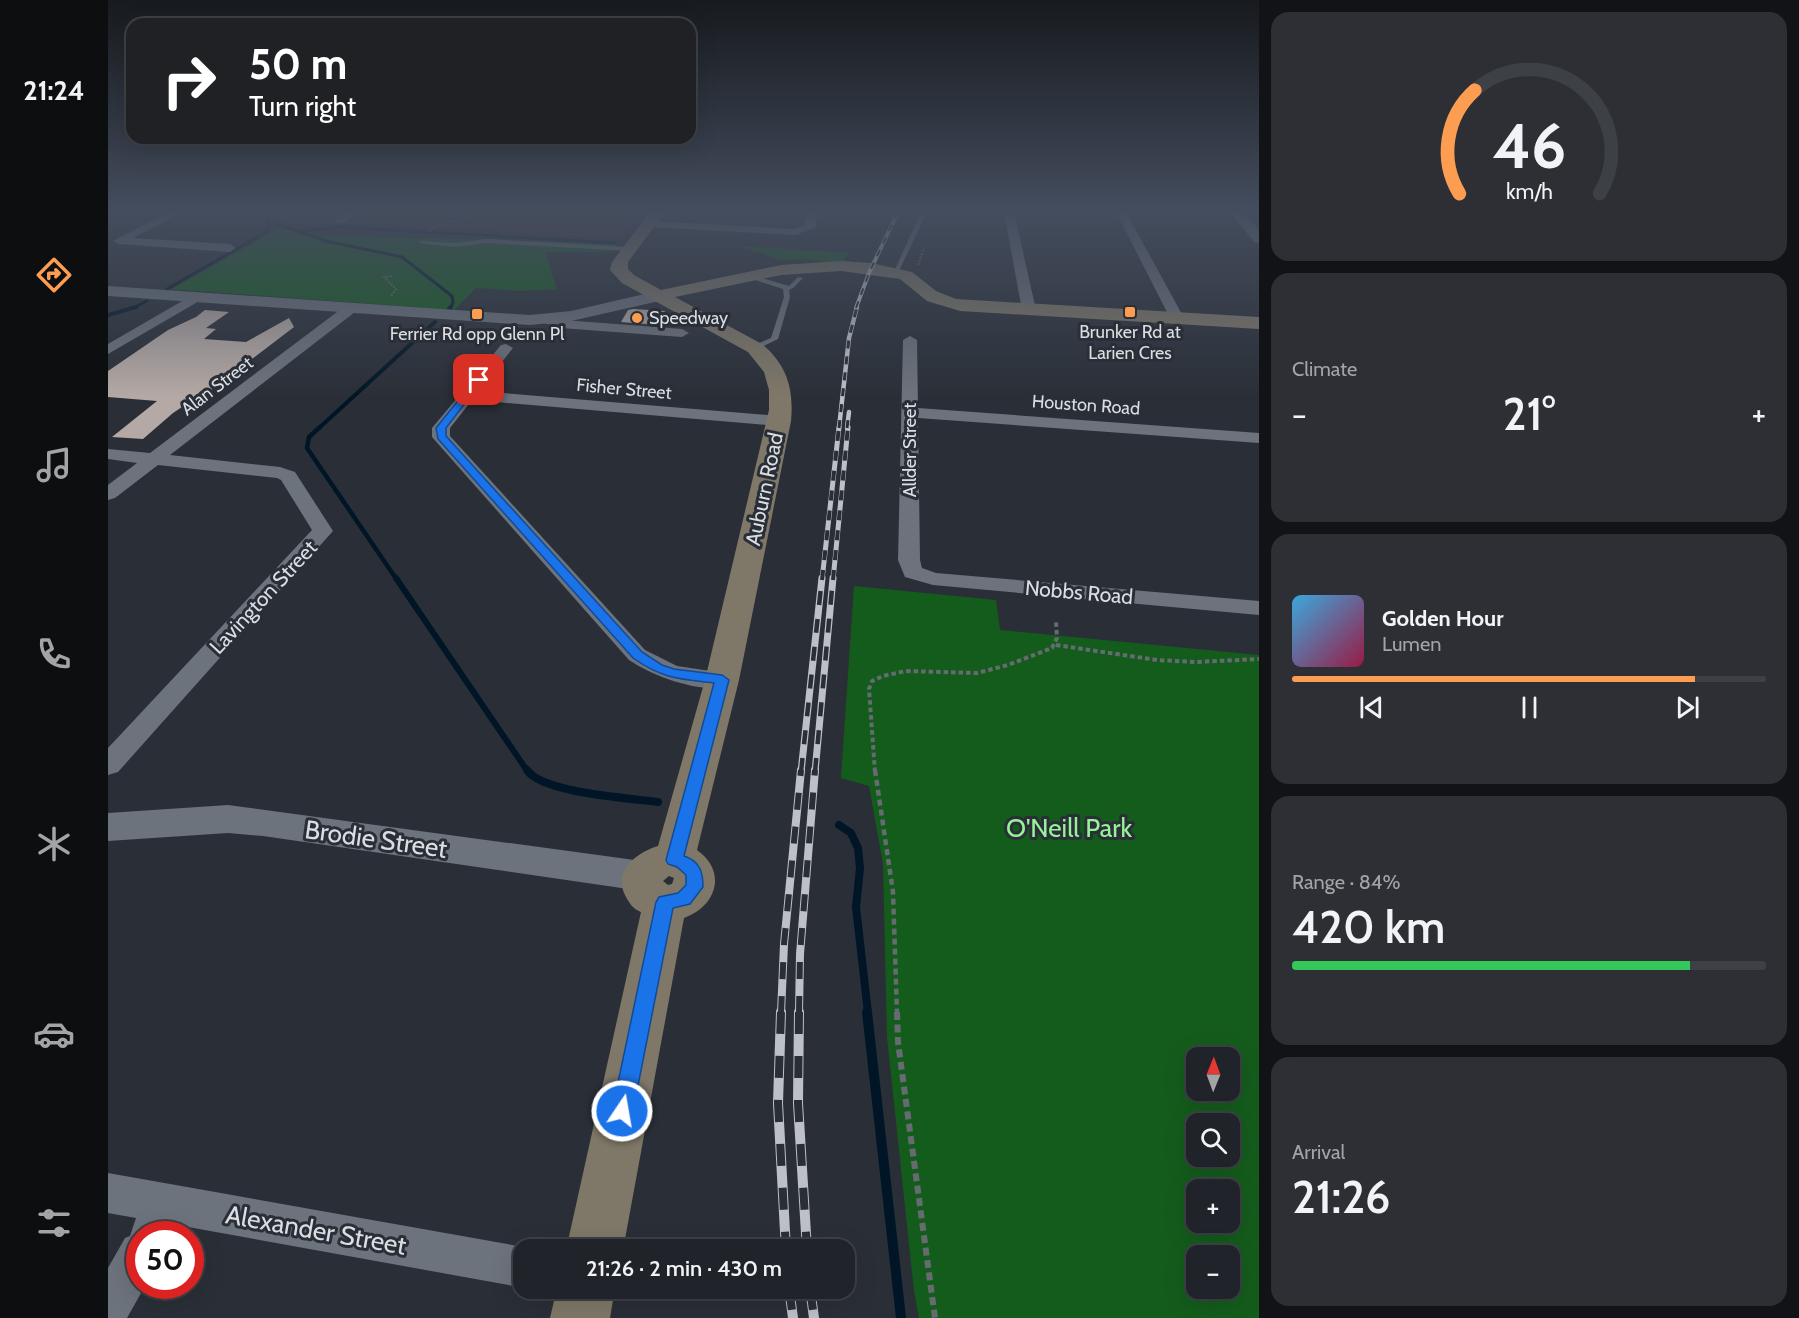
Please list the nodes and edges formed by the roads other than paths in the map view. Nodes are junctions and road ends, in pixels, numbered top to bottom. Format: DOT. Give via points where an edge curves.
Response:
graph roads {
  1 [pos="623,274"];
  2 [pos="769,274"];
  3 [pos="908,274"];
  4 [pos="1022,274"];
  5 [pos="1153,274"];
  6 [pos="760,276"];
  7 [pos="800,278"];
  8 [pos="786,289"];
  9 [pos="108,291"];
  10 [pos="662,295"];
  11 [pos="196,297"];
  12 [pos="350,309"];
  13 [pos="1029,310"];
  14 [pos="1177,318"];
  15 [pos="549,320"];
  16 [pos="1259,323"];
  17 [pos="682,333"];
  18 [pos="910,340"];
  19 [pos="757,343"];
  20 [pos="506,348"];
  21 [pos="108,350"];
  22 [pos="465,396"];
  23 [pos="910,412"];
  24 [pos="779,421"];
  25 [pos="1259,438"];
  26 [pos="108,454"];
  27 [pos="153,459"];
  28 [pos="108,494"];
  29 [pos="909,560"];
  30 [pos="1259,608"];
  31 [pos="722,680"];
  32 [pos="108,765"];
  33 [pos="108,827"];
  34 [pos="660,879"];
  35 [pos="108,1193"];
  36 [pos="159,1219"];
  37 [pos="596,1239"];
  38 [pos="513,1267"];
  39 [pos="126,1278"];
  40 [pos="584,1299"];
  41 [pos="108,1310"];
  42 [pos="580,1318"];
  1 -- 10 [label="main road, Auburn Road"];
  2 -- 6 [label="main road"];
  3 -- 13 [label="main road" via="933,297 952,304"];
  4 -- 13 [label="street"];
  5 -- 14 [label="street"];
  6 -- 8 [label="lane"];
  6 -- 10 [label="main road"];
  7 -- 8 [label="lane"];
  8 -- 19 [label="lane" via="787,297"];
  9 -- 11 [label="street"];
  10 -- 15 [label="street"];
  10 -- 19 [label="main road, Auburn Road"];
  11 -- 12 [label="street"];
  11 -- 21 [label="street"];
  12 -- 15 [label="street"];
  12 -- 27 [label="street, Alan Street"];
  13 -- 14 [label="main road"];
  14 -- 16 [label="main road"];
  15 -- 17 [label="street"];
  18 -- 23 [label="street, Allder Street"];
  19 -- 24 [label="main road, Auburn Road" via="780,381"];
  20 -- 22 [label="street"];
  22 -- 24 [label="street, Fisher Street"];
  22 -- 31 [label="street" via="441,428 441,437 637,655 657,669 673,674"];
  23 -- 25 [label="street, Houston Road"];
  23 -- 29 [label="street, Allder Street"];
  24 -- 31 [label="main road, Auburn Road"];
  26 -- 27 [label="street, Lavington Street"];
  27 -- 28 [label="street, Alan Street"];
  27 -- 32 [label="street, Lavington Street" via="280,472 288,476 323,531"];
  29 -- 30 [label="street, Nobbs Road" via="913,572 933,579"];
  31 -- 34 [label="main road, Auburn Road"];
  33 -- 34 [label="street, Brodie Street" via="228,819 263,822"];
  34 -- 37 [label="main road, Auburn Road"];
  35 -- 36 [label="street, Alexander Street"];
  36 -- 38 [label="street, Alexander Street"];
  39 -- 41 [label="street"];
  40 -- 42 [label="main road"];
}
